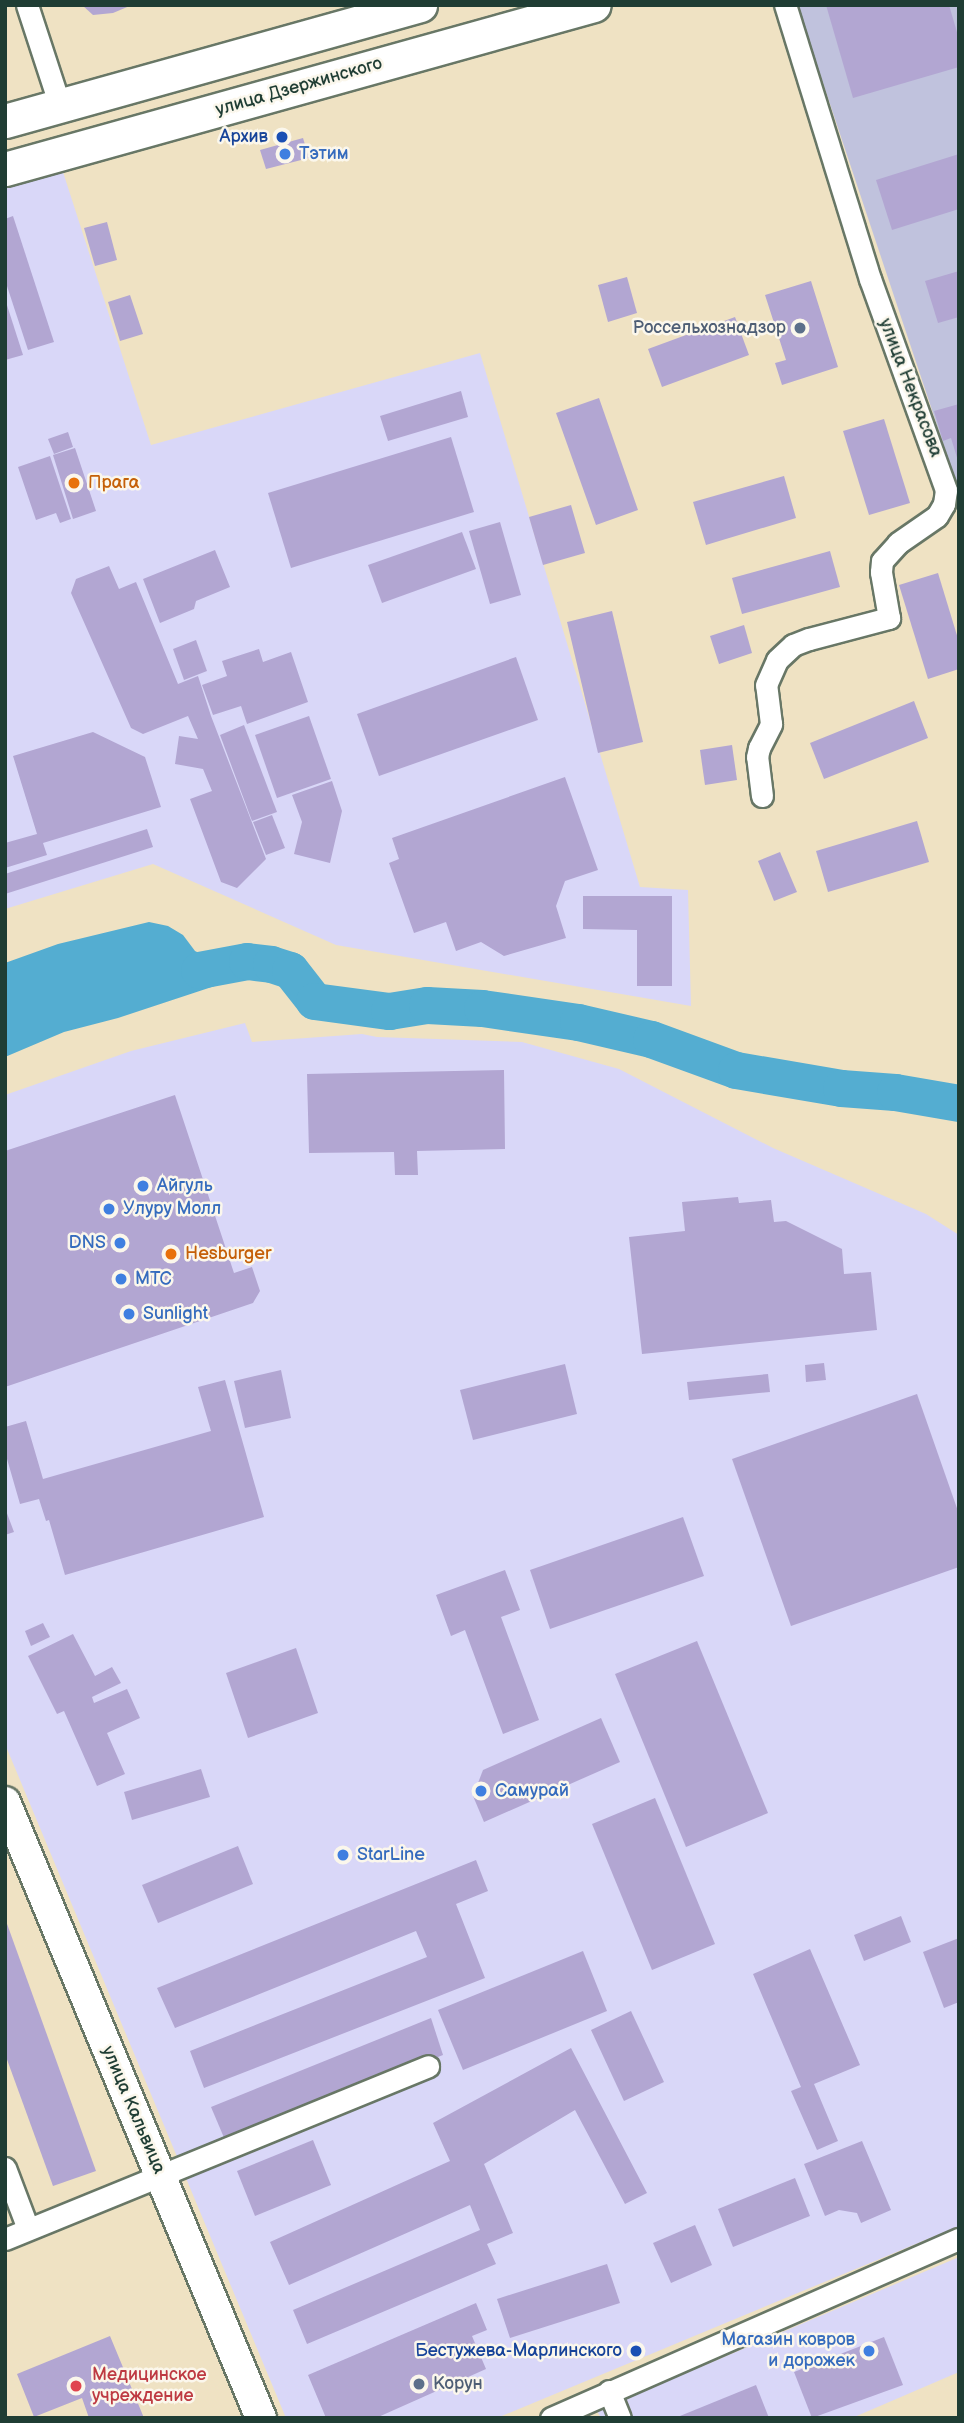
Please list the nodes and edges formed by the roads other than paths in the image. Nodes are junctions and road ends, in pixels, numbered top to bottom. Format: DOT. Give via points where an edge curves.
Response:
graph roads {
  1 [pos="27,5"];
  2 [pos="420,5"];
  3 [pos="594,5"];
  4 [pos="785,5"];
  5 [pos="60,106"];
  6 [pos="5,121"];
  7 [pos="5,169"];
  8 [pos="762,796"];
  9 [pos="5,1802"];
  10 [pos="428,2066"];
  11 [pos="5,2168"];
  12 [pos="161,2175"];
  13 [pos="28,2229"];
  14 [pos="5,2239"];
  15 [pos="959,2239"];
  16 [pos="609,2391"];
  17 [pos="261,2418"];
  18 [pos="551,2418"];
  19 [pos="620,2418"];
  1 -- 5 [label="street"];
  2 -- 5 [label="main road"];
  3 -- 7 [label="main road, улица Дзержинского"];
  4 -- 8 [label="street, улица Некрасова" via="870,279 946,490 937,516 898,542 882,561 889,618 801,642 777,660 766,685 771,724 757,757"];
  5 -- 6 [label="main road"];
  9 -- 12 [label="street, улица Кальвица"];
  10 -- 12 [label="street"];
  11 -- 13 [label="street"];
  12 -- 13 [label="street"];
  12 -- 17 [label="street, улица Кальвица"];
  13 -- 14 [label="street"];
  15 -- 16 [label="street"];
  16 -- 18 [label="street"];
  16 -- 19 [label="street"];
}
